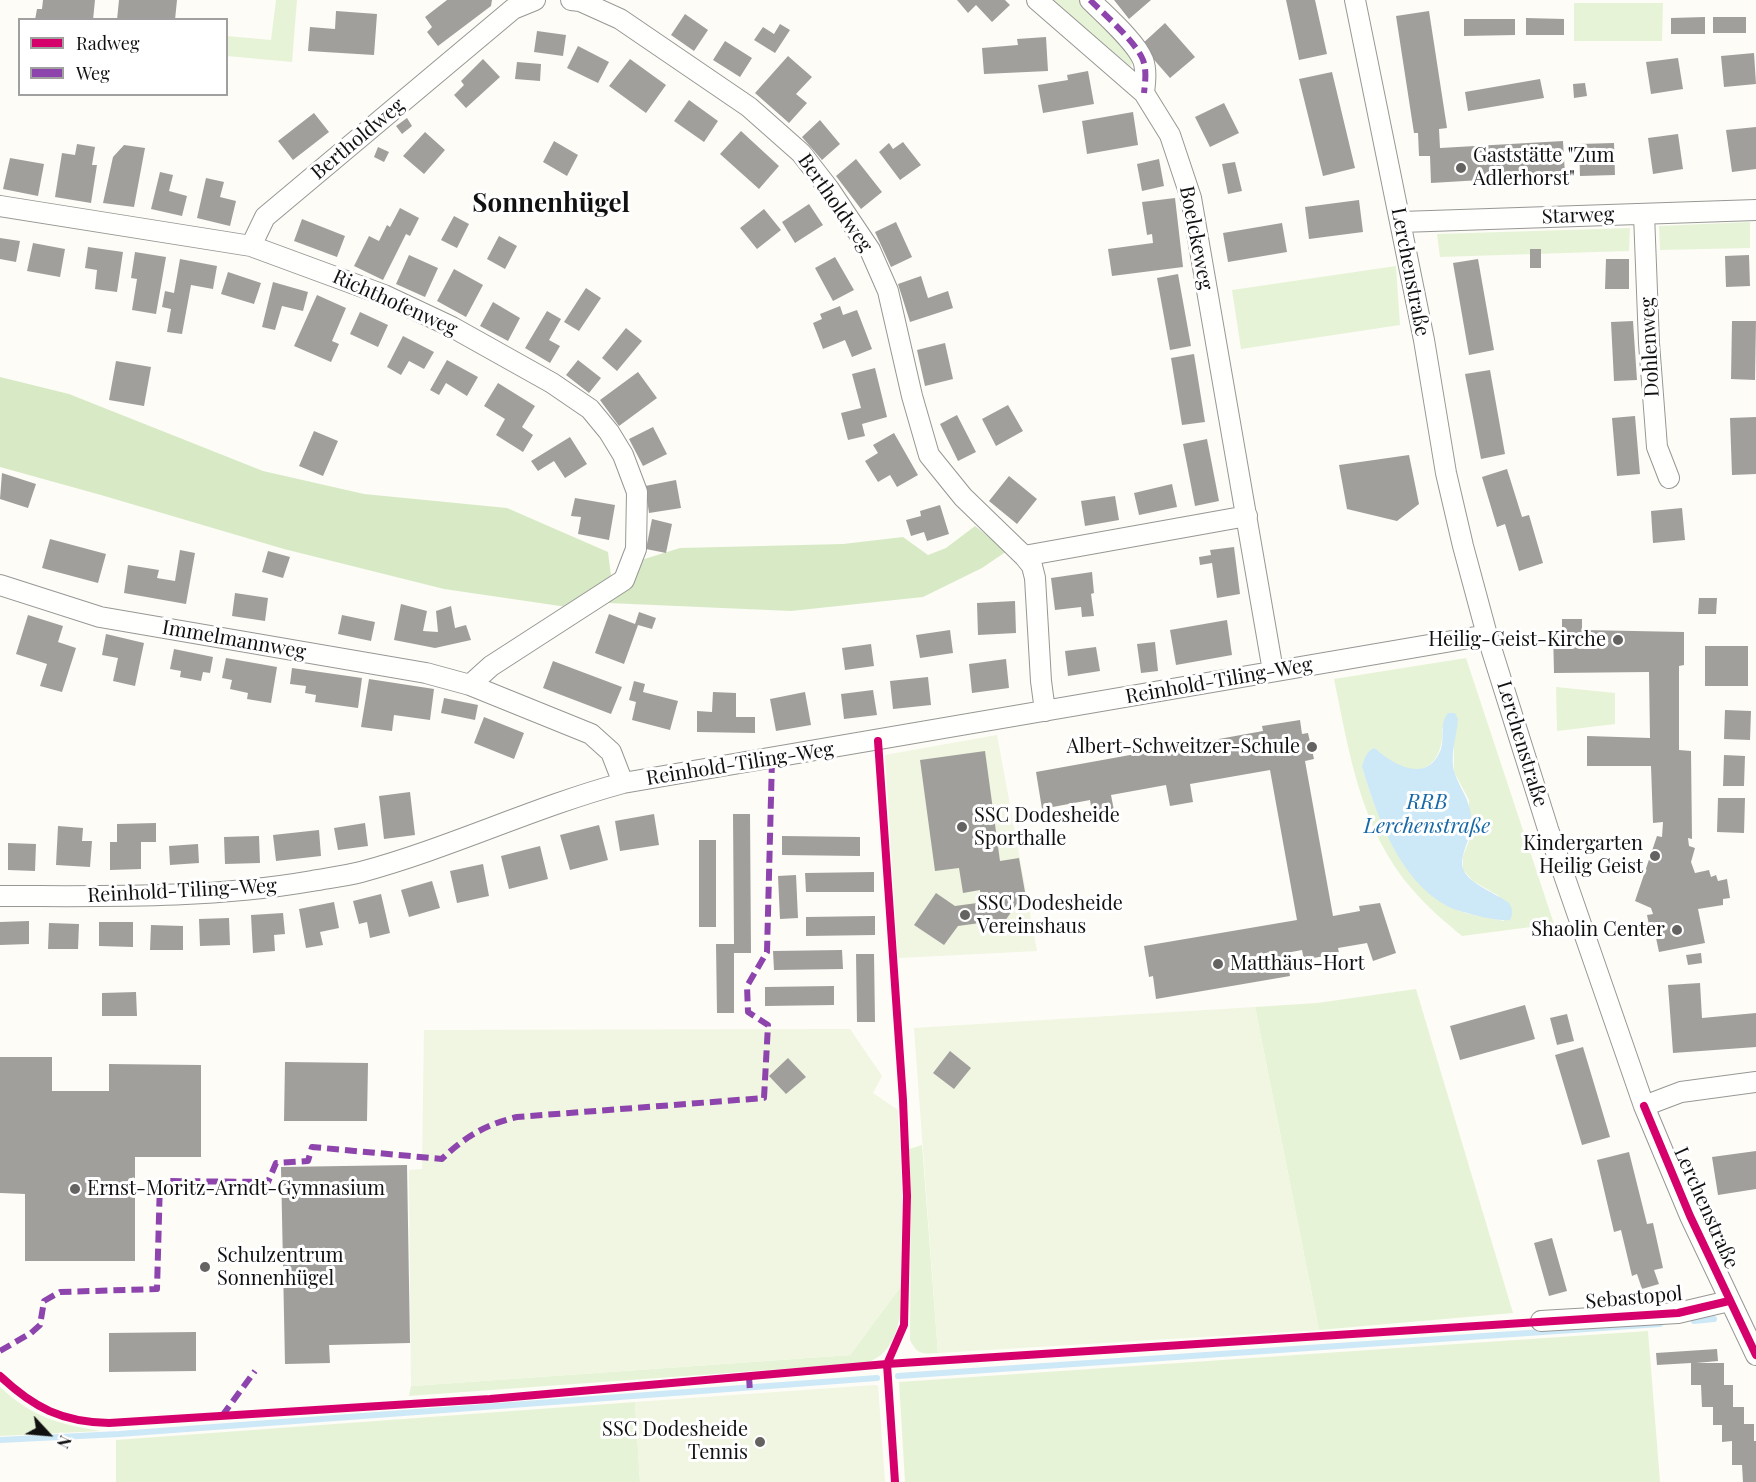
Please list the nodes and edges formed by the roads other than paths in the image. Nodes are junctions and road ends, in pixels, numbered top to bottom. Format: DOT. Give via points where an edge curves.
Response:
graph roads {
  1 [pos="534,0"];
  2 [pos="571,0"];
  3 [pos="1090,0"];
  4 [pos="1355,0"];
  5 [pos="1042,5"];
  6 [pos="1144,93"];
  7 [pos="0,206"];
  8 [pos="1756,210"];
  9 [pos="1644,214"];
  10 [pos="1401,222"];
  11 [pos="251,246"];
  12 [pos="1669,478"];
  13 [pos="1247,516"];
  14 [pos="1024,556"];
  15 [pos="0,585"];
  16 [pos="1487,635"];
  17 [pos="1273,671"];
  18 [pos="470,685"];
  19 [pos="1045,711"];
  20 [pos="623,783"];
  21 [pos="0,896"];
  22 [pos="1756,1082"];
  23 [pos="1644,1106"];
  24 [pos="1729,1301"];
  25 [pos="1541,1321"];
  26 [pos="1756,1355"];
  1 -- 11 [label="street, Bertholdweg" via="513,9 265,217"];
  2 -- 14 [label="street, Bertholdweg" via="620,19 749,107 801,153 875,260 888,291 929,455 963,497"];
  3 -- 6 [label="street" via="1143,60"];
  4 -- 10 [label="street, Lerchenstraße"];
  5 -- 6 [label="street, Boelckeweg"];
  6 -- 13 [label="street, Boelckeweg" via="1170,135 1191,198"];
  7 -- 11 [label="street, Richthofenweg"];
  8 -- 9 [label="street, Starweg"];
  9 -- 10 [label="street, Starweg"];
  9 -- 12 [label="street, Dohlenweg" via="1657,447"];
  10 -- 16 [label="street, Lerchenstraße" via="1446,473"];
  11 -- 18 [label="street, Richthofenweg" via="384,295 452,327 552,383 590,409 623,455 637,492 636,549 624,580 491,666"];
  13 -- 14 [label="street"];
  13 -- 17 [label="street, Boelckeweg"];
  14 -- 19 [label="street, Bertholdweg" via="1035,578"];
  15 -- 18 [label="street, Immelmannweg" via="100,617 426,673"];
  16 -- 17 [label="street, Reinhold-Tiling-Weg"];
  16 -- 23 [label="street, Lerchenstraße" via="1548,829"];
  17 -- 19 [label="street, Reinhold-Tiling-Weg"];
  18 -- 20 [label="street, Immelmannweg" via="591,734 611,752"];
  19 -- 20 [label="street, Reinhold-Tiling-Weg"];
  20 -- 21 [label="street, Reinhold-Tiling-Weg" via="578,795 360,872 242,891 166,896"];
  22 -- 23 [label="street" via="1681,1092"];
  23 -- 24 [label="street, Lerchenstraße"];
  24 -- 25 [label="street, Sebastopol" via="1678,1313"];
  24 -- 26 [label="street, Lerchenstraße"];
}
